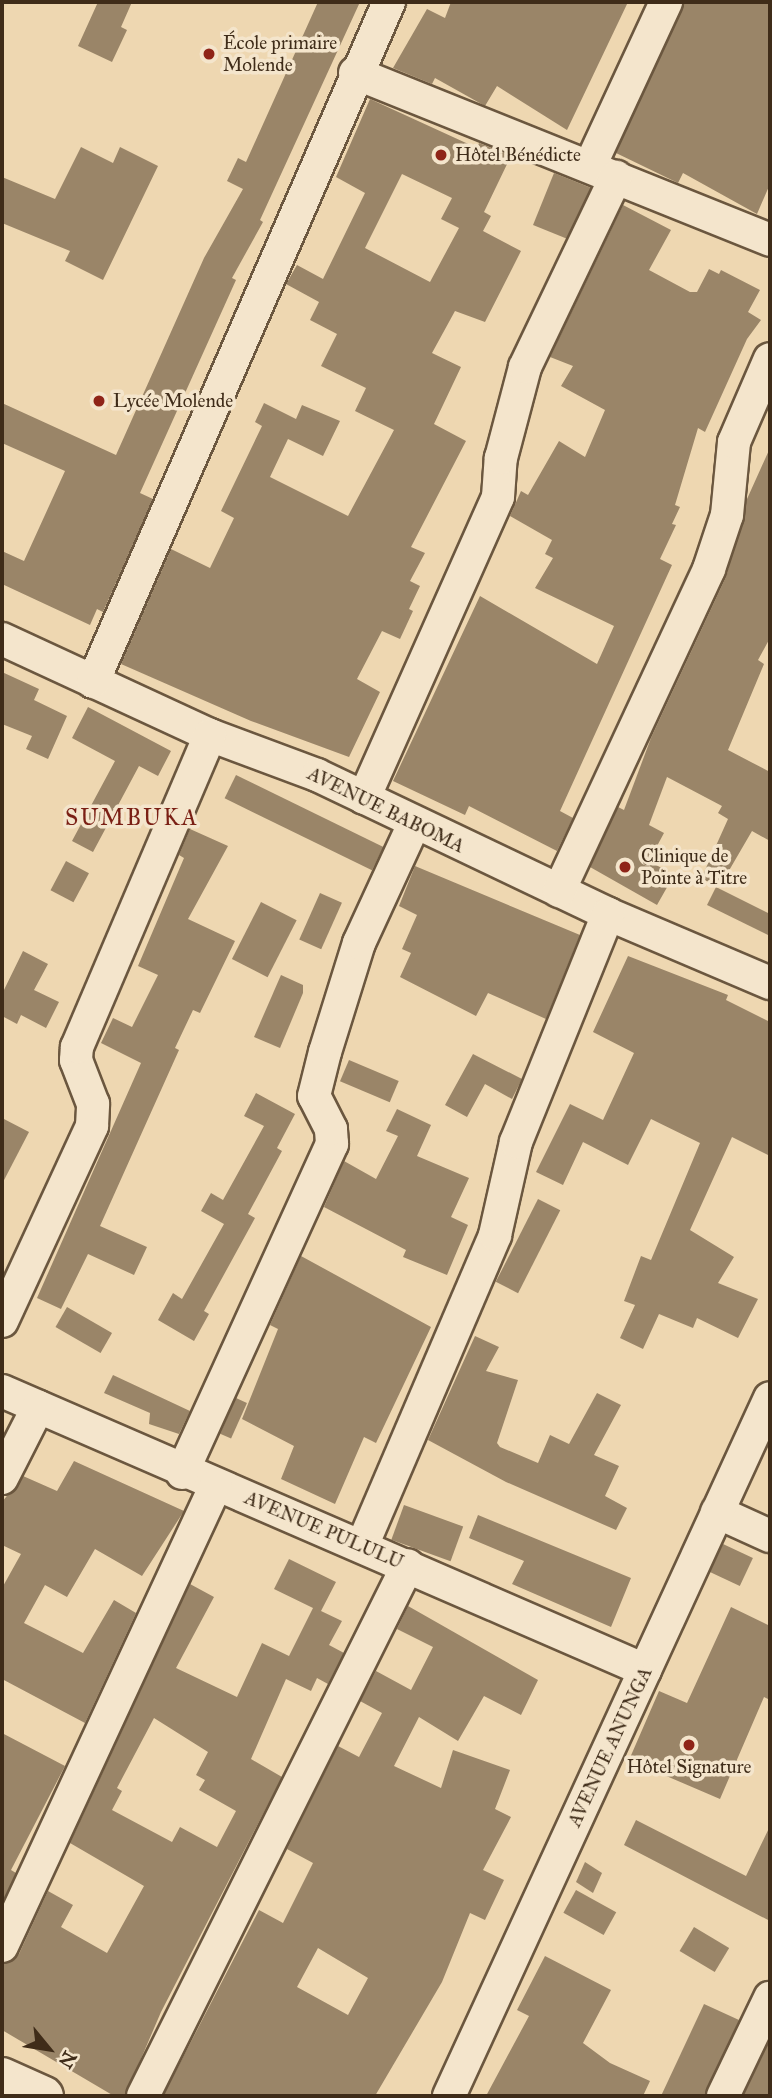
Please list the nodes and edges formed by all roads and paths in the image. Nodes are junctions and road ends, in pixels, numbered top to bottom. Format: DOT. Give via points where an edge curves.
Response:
graph roads {
  1 [pos="389,2"];
  2 [pos="666,2"];
  3 [pos="355,73"];
  4 [pos="603,171"];
  5 [pos="770,240"];
  6 [pos="770,359"];
  7 [pos="2,639"];
  8 [pos="93,682"];
  9 [pos="210,735"];
  10 [pos="364,798"];
  11 [pos="414,824"];
  12 [pos="559,891"];
  13 [pos="608,914"];
  14 [pos="770,983"];
  15 [pos="2,1321"];
  16 [pos="2,1391"];
  17 [pos="770,1398"];
  18 [pos="38,1407"];
  19 [pos="181,1473"];
  20 [pos="2,1478"];
  21 [pos="216,1485"];
  22 [pos="717,1512"];
  23 [pos="770,1536"];
  24 [pos="362,1546"];
  25 [pos="408,1565"];
  26 [pos="645,1670"];
  27 [pos="2,1946"];
  28 [pos="770,1998"];
  29 [pos="2,2077"];
  30 [pos="44,2096"];
  31 [pos="143,2096"];
  32 [pos="449,2096"];
  33 [pos="723,2096"];
  1 -- 3 [label="street"];
  2 -- 4 [label="street"];
  3 -- 4 [label="street"];
  3 -- 8 [label="street"];
  4 -- 5 [label="street"];
  4 -- 10 [label="street" via="525,367 500,458 498,497"];
  6 -- 12 [label="street" via="734,442 727,515 709,569"];
  7 -- 8 [label="street, AVENUE BABOMA"];
  8 -- 9 [label="street, AVENUE BABOMA"];
  9 -- 10 [label="street, AVENUE BABOMA"];
  9 -- 15 [label="street" via="77,1047 76,1060 93,1104 92,1126"];
  10 -- 11 [label="street, AVENUE BABOMA"];
  11 -- 12 [label="street, AVENUE BABOMA"];
  11 -- 19 [label="street" via="359,943 325,1052 314,1096 331,1129 332,1144"];
  12 -- 13 [label="street, AVENUE BABOMA"];
  13 -- 14 [label="street, AVENUE BABOMA"];
  13 -- 24 [label="street" via="516,1142 495,1235"];
  16 -- 18 [label="street, AVENUE PULULU"];
  17 -- 22 [label="street, AVENUE ANUNGA"];
  18 -- 19 [label="street, AVENUE PULULU"];
  18 -- 20 [label="street"];
  19 -- 21 [label="street, AVENUE PULULU"];
  21 -- 24 [label="street, AVENUE PULULU"];
  21 -- 27 [label="street"];
  22 -- 23 [label="street"];
  22 -- 26 [label="street, AVENUE ANUNGA"];
  24 -- 25 [label="street, AVENUE PULULU"];
  25 -- 26 [label="street, AVENUE PULULU" via="485,1603"];
  25 -- 31 [label="street"];
  26 -- 32 [label="street, AVENUE ANUNGA"];
  28 -- 33 [label="street"];
  29 -- 30 [label="street"];
}
